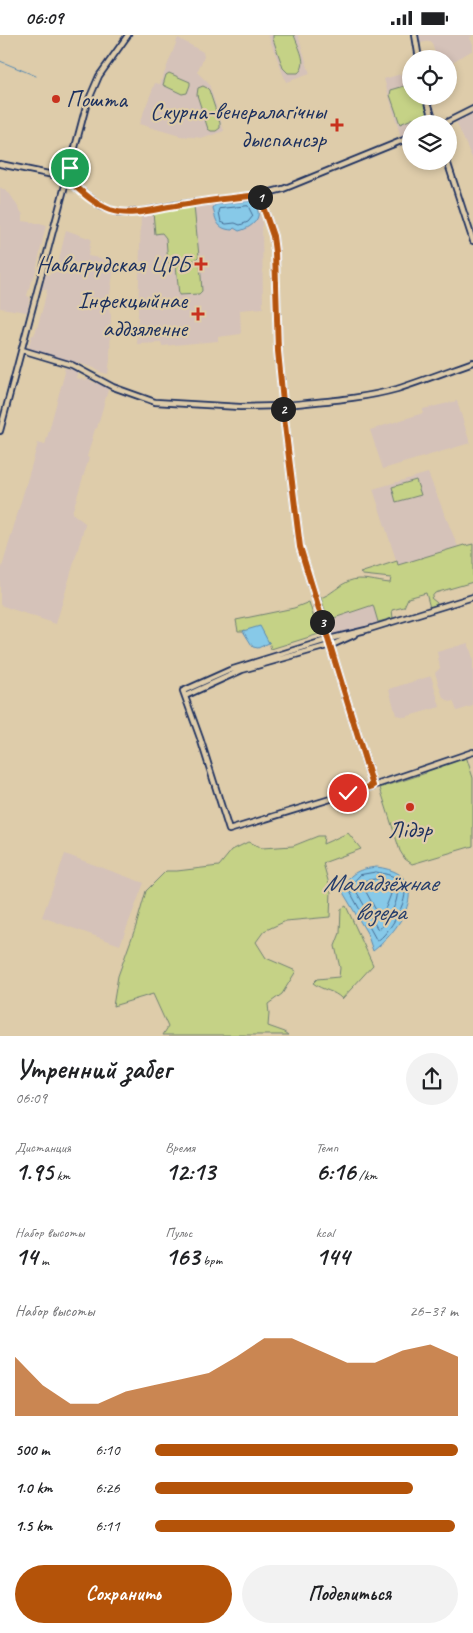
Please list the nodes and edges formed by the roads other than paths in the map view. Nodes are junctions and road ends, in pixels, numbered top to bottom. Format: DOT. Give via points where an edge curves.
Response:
graph roads {
  1 [pos="128,35"];
  2 [pos="415,35"];
  3 [pos="418,50"];
  4 [pos="473,109"];
  5 [pos="457,117"];
  6 [pos="402,141"];
  7 [pos="0,164"];
  8 [pos="450,170"];
  9 [pos="67,179"];
  10 [pos="259,195"];
  11 [pos="473,241"];
  12 [pos="22,350"];
  13 [pos="473,363"];
  14 [pos="283,405"];
  15 [pos="0,431"];
  16 [pos="473,597"];
  17 [pos="328,642"];
  18 [pos="473,752"];
  19 [pos="373,786"];
  1 -- 9 [label="street" via="92,90"];
  2 -- 3 [label="street"];
  4 -- 5 [label="street"];
  6 -- 10 [label="street" via="300,183"];
  7 -- 9 [label="street"];
  8 -- 11 [label="street"];
  9 -- 10 [label="street" via="102,207 119,213"];
  9 -- 12 [label="street"];
  10 -- 14 [label="street" via="275,252"];
  12 -- 14 [label="street" via="72,365 113,387 155,403 240,407"];
  12 -- 15 [label="street"];
  13 -- 14 [label="street" via="396,389 337,401"];
  14 -- 17 [label="street" via="300,547"];
  16 -- 17 [label="street"];
  17 -- 19 [label="street"];
  17 -- 19 [label="street" via="230,669 184,693 229,830"];
  18 -- 19 [label="street"];
}
